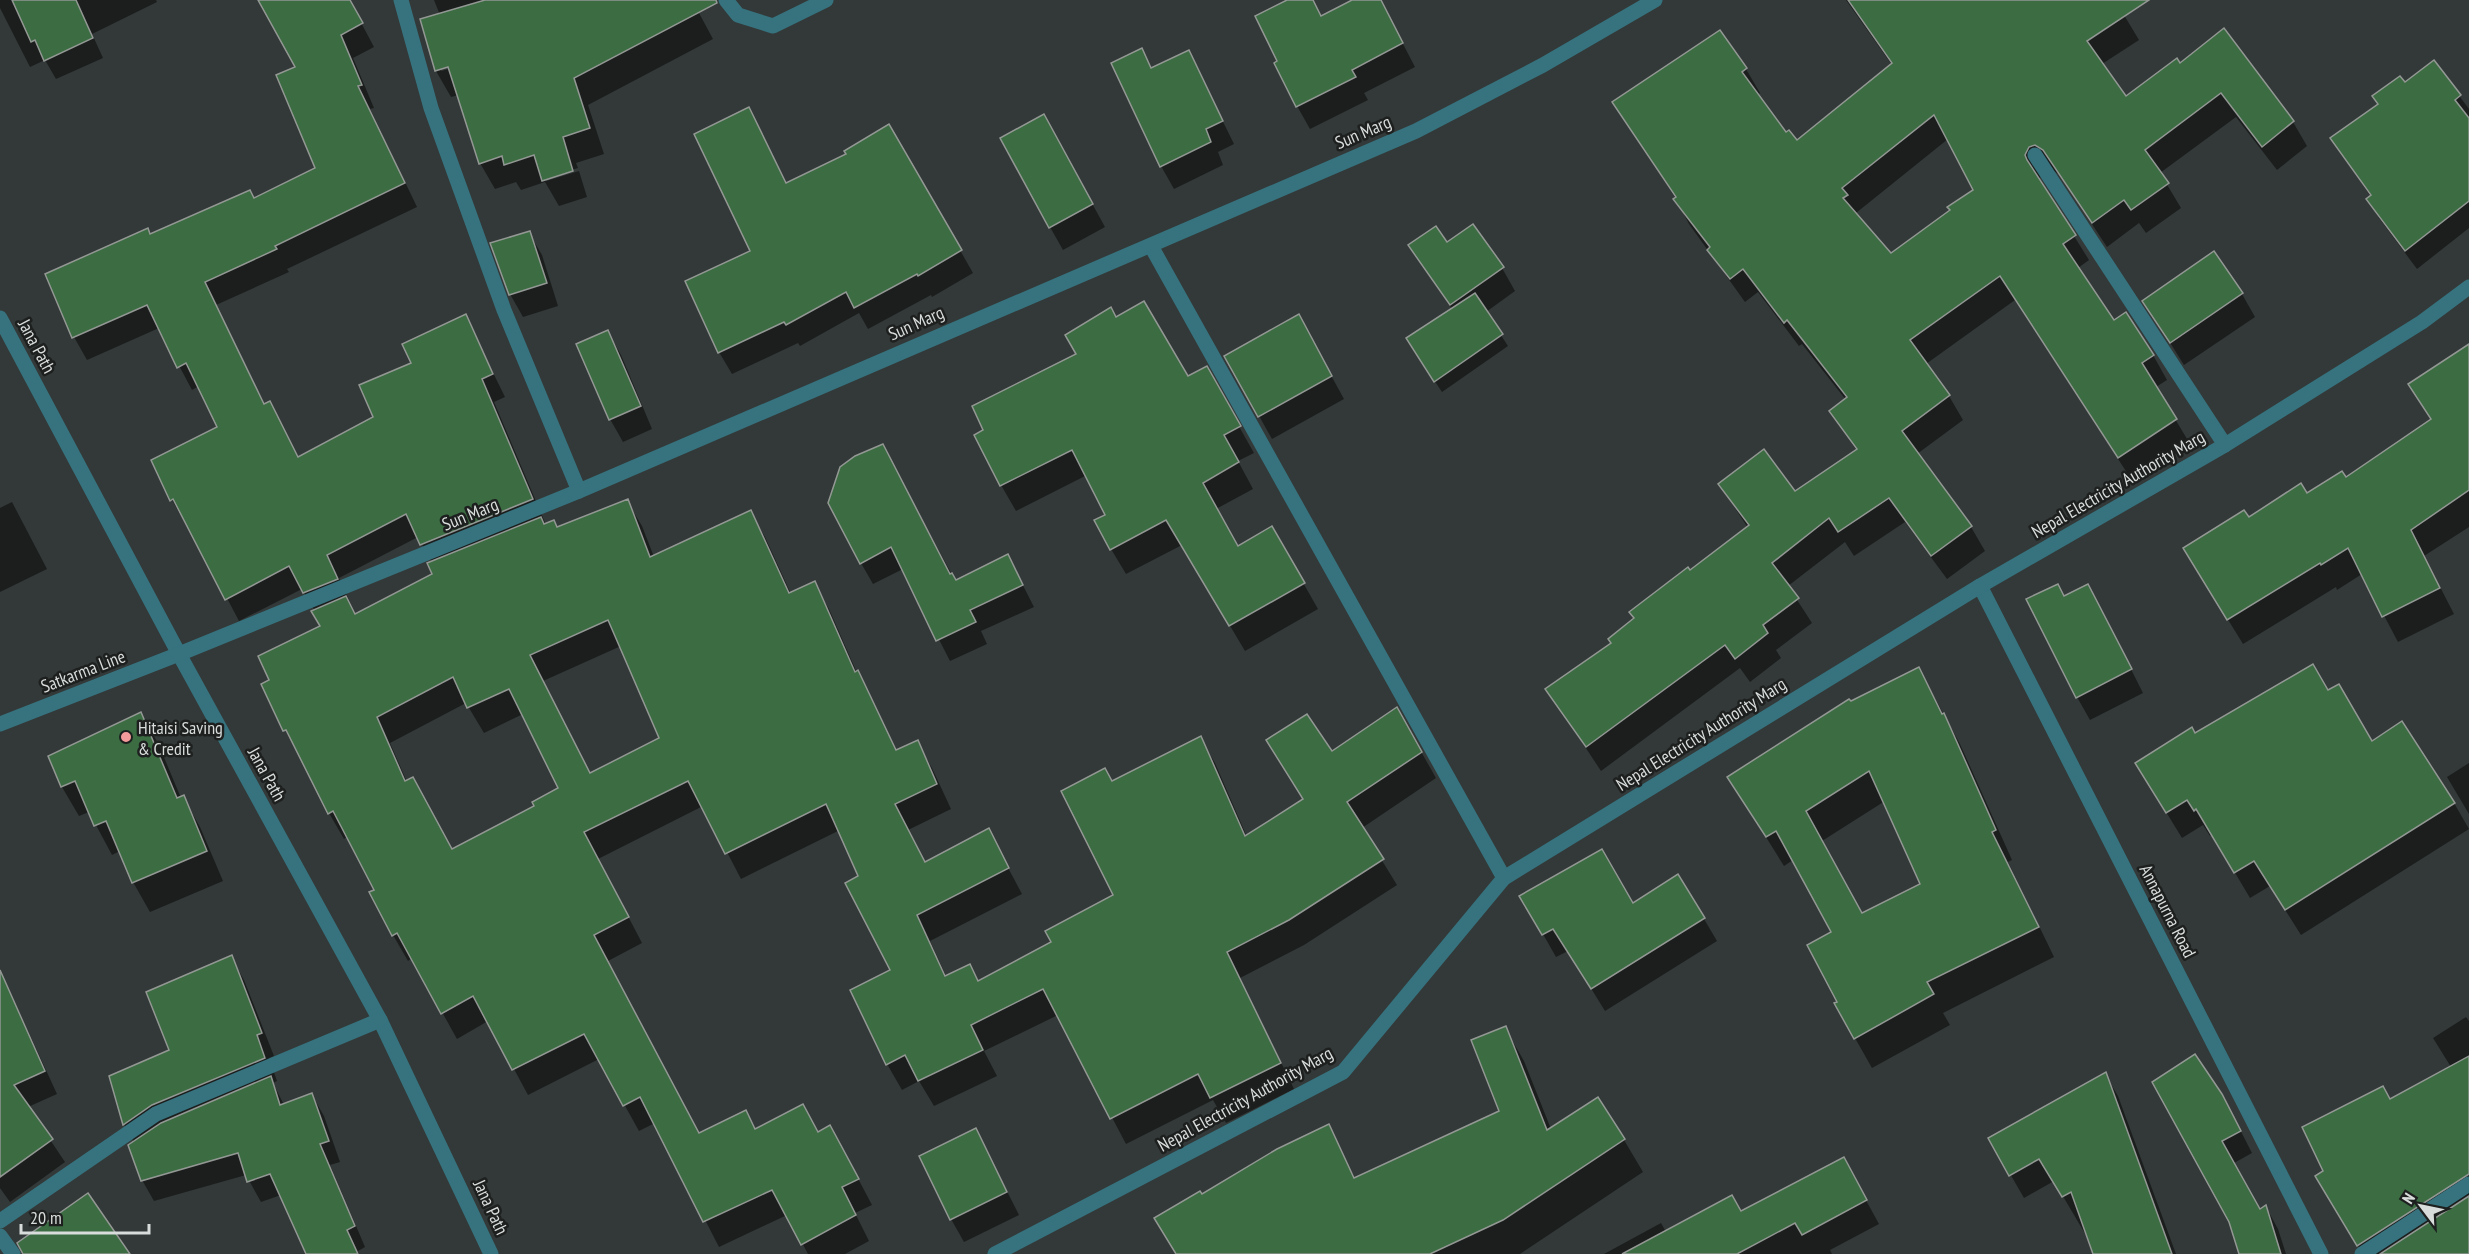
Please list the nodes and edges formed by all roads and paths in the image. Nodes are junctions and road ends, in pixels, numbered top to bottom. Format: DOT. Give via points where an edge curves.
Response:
graph roads {
  1 [pos="400,0"];
  2 [pos="726,0"];
  3 [pos="826,0"];
  4 [pos="1655,0"];
  5 [pos="2035,155"];
  6 [pos="1151,246"];
  7 [pos="2469,287"];
  8 [pos="0,318"];
  9 [pos="2225,445"];
  10 [pos="579,491"];
  11 [pos="1980,586"];
  12 [pos="179,654"];
  13 [pos="0,724"];
  14 [pos="1504,878"];
  15 [pos="381,1020"];
  16 [pos="2469,1184"];
  17 [pos="0,1221"];
  18 [pos="0,1236"];
  19 [pos="13,1254"];
  20 [pos="491,1254"];
  21 [pos="995,1254"];
  22 [pos="2321,1254"];
  23 [pos="2362,1254"];
  1 -- 10 [label="street" via="431,108 504,310"];
  2 -- 3 [label="street" via="738,15 772,26"];
  4 -- 6 [label="street, Sun Marg" via="1543,65 1416,131"];
  5 -- 9 [label="street"];
  6 -- 10 [label="street, Sun Marg"];
  6 -- 14 [label="street"];
  7 -- 9 [label="street, Nepal Electricity Authority Marg" via="2422,322"];
  8 -- 12 [label="street, Jana Path"];
  9 -- 11 [label="street, Nepal Electricity Authority Marg"];
  10 -- 12 [label="street, Sun Marg"];
  11 -- 14 [label="street, Nepal Electricity Authority Marg"];
  11 -- 22 [label="street, Annapurna Road"];
  12 -- 13 [label="street, Satkarma Line"];
  12 -- 15 [label="street, Jana Path"];
  14 -- 21 [label="street, Nepal Electricity Authority Marg" via="1343,1072"];
  15 -- 17 [label="street" via="156,1114"];
  15 -- 20 [label="street, Jana Path"];
  16 -- 23 [label="street"];
  18 -- 19 [label="street"];
}
